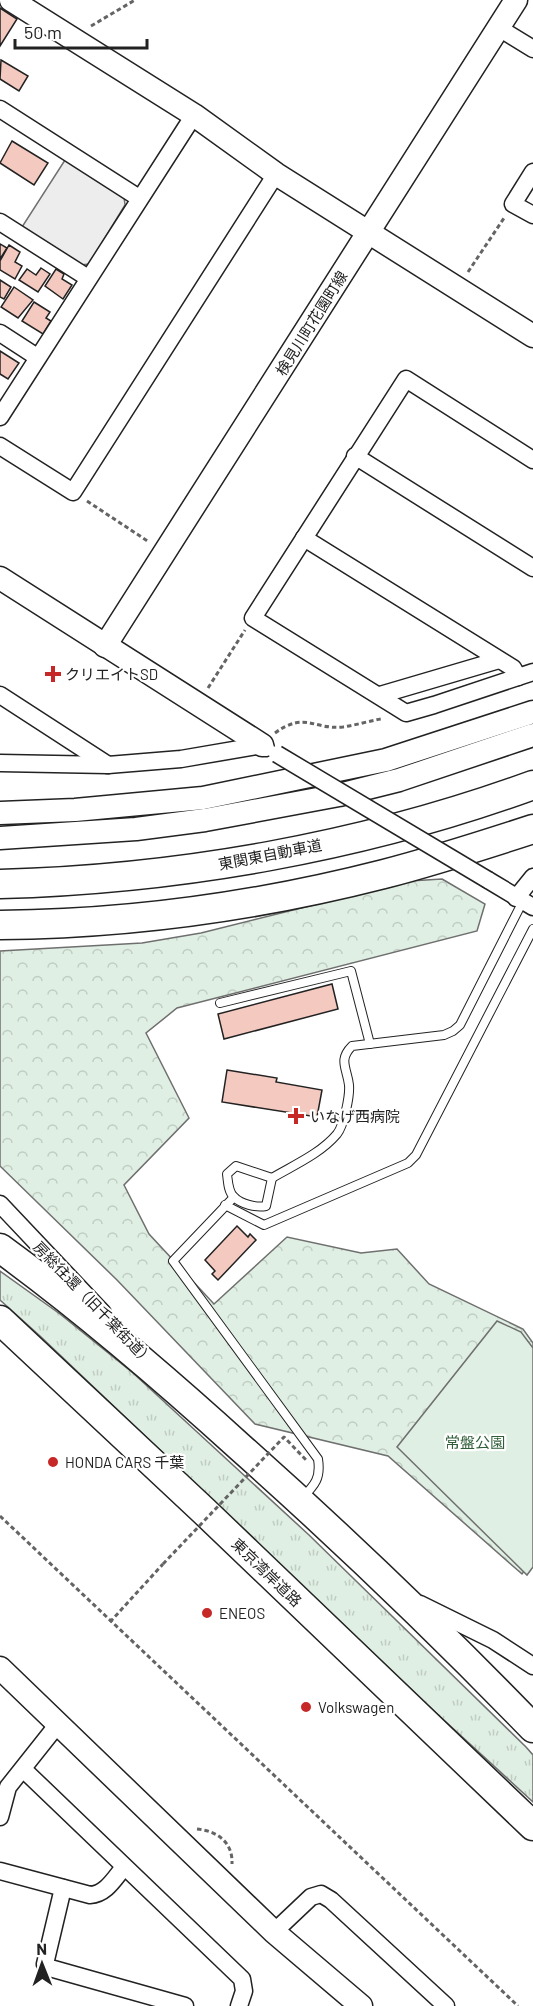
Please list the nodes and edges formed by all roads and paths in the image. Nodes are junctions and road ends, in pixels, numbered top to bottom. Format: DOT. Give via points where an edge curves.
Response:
graph roads {
  1 [pos="11,0"];
  2 [pos="135,0"];
  3 [pos="516,0"];
  4 [pos="499,27"];
  5 [pos="71,37"];
  6 [pos="533,49"];
  7 [pos="0,109"];
  8 [pos="194,114"];
  9 [pos="533,172"];
  10 [pos="276,174"];
  11 [pos="139,198"];
  12 [pos="513,204"];
  13 [pos="533,215"];
  14 [pos="0,222"];
  15 [pos="368,232"];
  16 [pos="87,278"];
  17 [pos="464,278"];
  18 [pos="0,333"];
  19 [pos="533,336"];
  20 [pos="37,357"];
  21 [pos="0,417"];
  22 [pos="0,446"];
  23 [pos="355,456"];
  24 [pos="533,460"];
  25 [pos="73,492"];
  26 [pos="304,538"];
  27 [pos="165,552"];
  28 [pos="533,568"];
  29 [pos="0,578"];
  30 [pos="253,618"];
  31 [pos="105,646"];
  32 [pos="499,660"];
  33 [pos="526,675"];
  34 [pos="205,693"];
  35 [pos="0,695"];
  36 [pos="380,695"];
  37 [pos="533,712"];
  38 [pos="406,713"];
  39 [pos="533,735"];
  40 [pos="270,745"];
  41 [pos="0,763"];
  42 [pos="108,765"];
  43 [pos="533,785"];
  44 [pos="0,813"];
  45 [pos="533,830"];
  46 [pos="0,838"];
  47 [pos="533,877"];
  48 [pos="0,884"];
  49 [pos="524,902"];
  50 [pos="0,925"];
  51 [pos="533,929"];
  52 [pos="220,1003"];
  53 [pos="370,1044"];
  54 [pos="272,1178"];
  55 [pos="234,1197"];
  56 [pos="0,1204"];
  57 [pos="225,1205"];
  58 [pos="0,1248"];
  59 [pos="0,1320"];
  60 [pos="190,1402"];
  61 [pos="306,1460"];
  62 [pos="300,1500"];
  63 [pos="0,1516"];
  64 [pos="398,1593"];
  65 [pos="110,1622"];
  66 [pos="533,1666"];
  67 [pos="0,1668"];
  68 [pos="58,1724"];
  69 [pos="533,1728"];
  70 [pos="23,1769"];
  71 [pos="0,1817"];
  72 [pos="533,1826"];
  73 [pos="189,1830"];
  74 [pos="124,1867"];
  75 [pos="0,1871"];
  76 [pos="231,1872"];
  77 [pos="63,1888"];
  78 [pos="274,1932"];
  79 [pos="185,2006"];
  80 [pos="239,2006"];
  81 [pos="361,2006"];
  82 [pos="446,2006"];
  83 [pos="518,2006"];
  1 -- 5 [label="street"];
  2 -- 5 [label="path"];
  3 -- 4 [label="street, 検見川町花園町線"];
  4 -- 6 [label="street"];
  4 -- 15 [label="street, 検見川町花園町線"];
  5 -- 8 [label="street"];
  7 -- 11 [label="street"];
  8 -- 10 [label="street"];
  8 -- 11 [label="street"];
  9 -- 12 [label="street"];
  10 -- 15 [label="street"];
  10 -- 25 [label="street"];
  11 -- 16 [label="street"];
  12 -- 13 [label="street"];
  12 -- 17 [label="path"];
  14 -- 16 [label="street"];
  15 -- 19 [label="street"];
  15 -- 27 [label="street, 検見川町花園町線"];
  16 -- 20 [label="street"];
  18 -- 20 [label="street"];
  20 -- 21 [label="street"];
  22 -- 25 [label="street"];
  23 -- 24 [label="street" via="406,379"];
  23 -- 26 [label="street"];
  23 -- 28 [label="street"];
  25 -- 27 [label="path"];
  26 -- 30 [label="street"];
  26 -- 32 [label="street"];
  27 -- 31 [label="street, 検見川町花園町線"];
  29 -- 31 [label="street"];
  30 -- 34 [label="path"];
  30 -- 36 [label="street"];
  31 -- 40 [label="street"];
  32 -- 33 [label="street"];
  32 -- 36 [label="street"];
  33 -- 38 [label="street"];
  35 -- 42 [label="street"];
  36 -- 38 [label="street"];
  37 -- 44 [label="street" via="386,760 203,798"];
  38 -- 40 [label="path" via="341,727 287,724"];
  39 -- 46 [label="street" via="399,780 339,795 148,828"];
  40 -- 42 [label="street"];
  40 -- 49 [label="street, bridge"];
  41 -- 42 [label="street"];
  43 -- 48 [label="highway, 東関東自動車道" via="372,834 225,863 142,875"];
  45 -- 50 [label="highway" via="384,874 232,905 158,916"];
  47 -- 49 [label="street"];
  49 -- 53 [label="lane" via="453,1031"];
  51 -- 57 [label="lane" via="416,1155 408,1163 264,1225"];
  52 -- 53 [label="lane" via="351,971"];
  53 -- 54 [label="lane" via="352,1046 346,1052 349,1097 339,1131 321,1149"];
  54 -- 55 [label="lane" via="266,1206 259,1208"];
  54 -- 55 [label="lane" via="236,1166 227,1174"];
  55 -- 57 [label="lane"];
  56 -- 60 [label="street, 房総往還（旧千葉街道）"];
  57 -- 62 [label="lane" via="173,1261 318,1459 320,1473 316,1484"];
  58 -- 60 [label="highway" via="120,1341"];
  59 -- 72 [label="highway, 東京湾岸道路"];
  60 -- 62 [label="highway"];
  61 -- 65 [label="path, bridge" via="284,1437"];
  62 -- 64 [label="highway"];
  63 -- 65 [label="path"];
  64 -- 66 [label="street"];
  64 -- 69 [label="highway"];
  65 -- 83 [label="path"];
  67 -- 68 [label="street"];
  68 -- 70 [label="street"];
  68 -- 78 [label="street"];
  70 -- 71 [label="street" via="8,1787"];
  70 -- 74 [label="street"];
  73 -- 76 [label="path" via="208,1830 224,1839 232,1857"];
  74 -- 77 [label="street" via="98,1895"];
  74 -- 80 [label="street" via="242,1979 244,1990"];
  75 -- 77 [label="street"];
  77 -- 79 [label="street" via="45,1964"];
  78 -- 81 [label="street"];
  78 -- 82 [label="street" via="311,1897 321,1894"];
}
